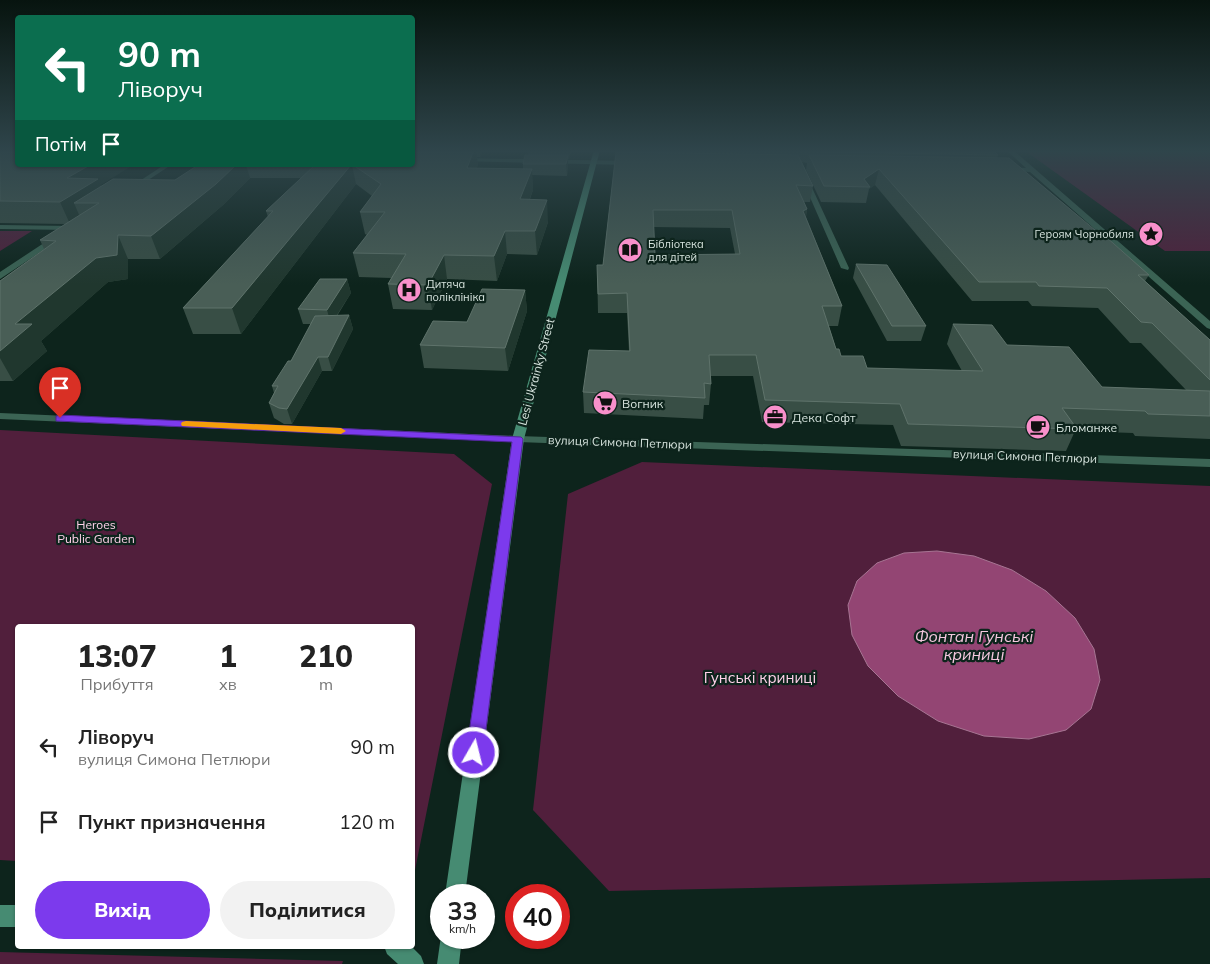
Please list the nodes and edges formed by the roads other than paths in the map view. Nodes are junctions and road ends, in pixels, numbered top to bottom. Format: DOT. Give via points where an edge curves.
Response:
graph roads {
  1 [pos="585,195"];
  2 [pos="812,195"];
  3 [pos="1061,195"];
  4 [pos="80,223"];
  5 [pos="0,227"];
  6 [pos="72,228"];
  7 [pos="845,268"];
  8 [pos="0,276"];
  9 [pos="1210,326"];
  10 [pos="0,416"];
  11 [pos="518,439"];
  12 [pos="1210,463"];
  13 [pos="457,884"];
  14 [pos="0,916"];
  15 [pos="15,916"];
  16 [pos="398,949"];
  17 [pos="450,949"];
  18 [pos="413,964"];
  19 [pos="448,964"];
  1 -- 11 [label="street, Lesi Ukrainky Street"];
  2 -- 7 [label="street"];
  3 -- 9 [label="street"];
  4 -- 6 [label="street"];
  5 -- 6 [label="street"];
  6 -- 8 [label="street"];
  10 -- 11 [label="street, вулиця Симона Петлюри"];
  11 -- 12 [label="street, вулиця Симона Петлюри"];
  11 -- 13 [label="street, Lesi Ukrainky Street"];
  14 -- 15 [label="street"];
  16 -- 18 [label="street"];
  17 -- 19 [label="street"];
}
